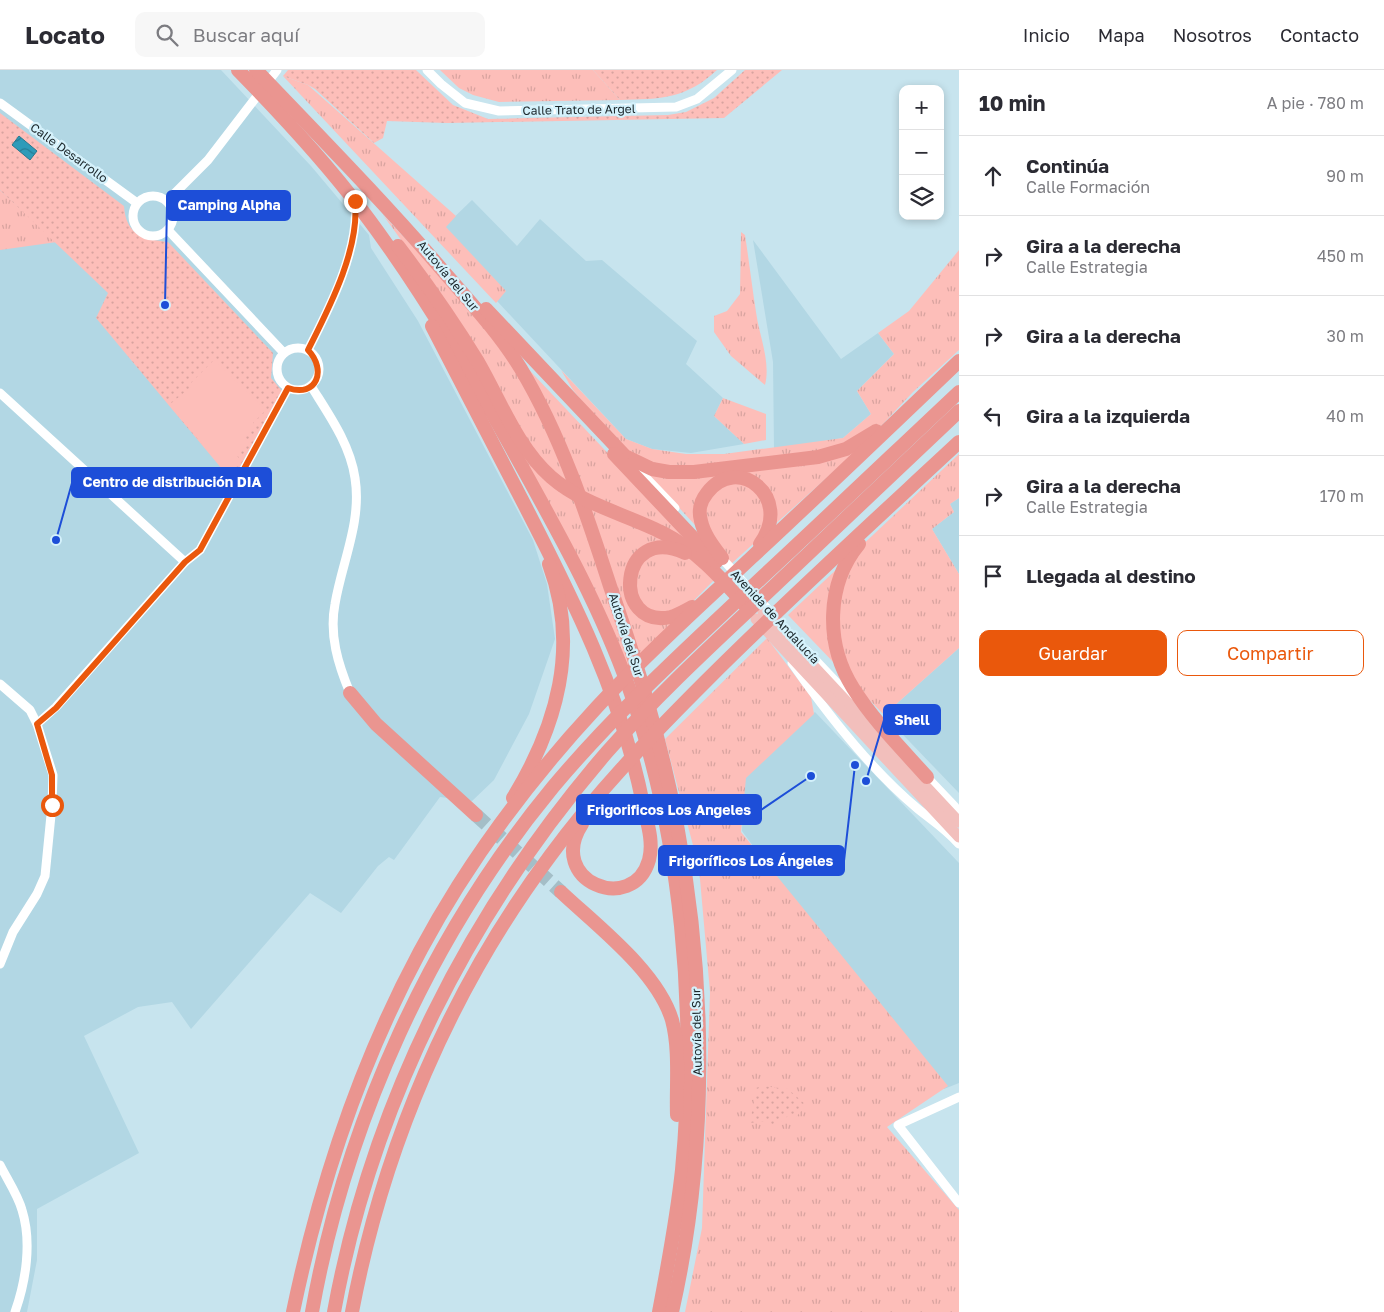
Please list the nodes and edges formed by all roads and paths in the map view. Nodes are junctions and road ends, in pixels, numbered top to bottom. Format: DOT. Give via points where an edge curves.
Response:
graph roads {
  1 [pos="238,70"];
  2 [pos="256,70"];
  3 [pos="277,70"];
  4 [pos="427,70"];
  5 [pos="732,70"];
  6 [pos="0,102"];
  7 [pos="300,136"];
  8 [pos="167,201"];
  9 [pos="355,201"];
  10 [pos="137,204"];
  11 [pos="369,220"];
  12 [pos="168,230"];
  13 [pos="417,239"];
  14 [pos="473,294"];
  15 [pos="308,350"];
  16 [pos="284,353"];
  17 [pos="959,356"];
  18 [pos="959,362"];
  19 [pos="311,386"];
  20 [pos="288,388"];
  21 [pos="959,392"];
  22 [pos="0,393"];
  23 [pos="959,412"];
  24 [pos="959,443"];
  25 [pos="626,456"];
  26 [pos="532,519"];
  27 [pos="753,556"];
  28 [pos="724,560"];
  29 [pos="185,562"];
  30 [pos="774,576"];
  31 [pos="704,602"];
  32 [pos="760,615"];
  33 [pos="775,638"];
  34 [pos="0,684"];
  35 [pos="350,693"];
  36 [pos="37,724"];
  37 [pos="927,776"];
  38 [pos="614,777"];
  39 [pos="959,811"];
  40 [pos="476,815"];
  41 [pos="959,822"];
  42 [pos="942,825"];
  43 [pos="959,837"];
  44 [pos="490,841"];
  45 [pos="959,844"];
  46 [pos="561,892"];
  47 [pos="0,964"];
  48 [pos="959,1097"];
  49 [pos="383,1130"];
  50 [pos="0,1165"];
  51 [pos="959,1203"];
  52 [pos="674,1226"];
  53 [pos="16,1312"];
  54 [pos="293,1312"];
  55 [pos="312,1312"];
  56 [pos="334,1312"];
  57 [pos="345,1312"];
  58 [pos="352,1312"];
  59 [pos="659,1312"];
  60 [pos="672,1312"];
  1 -- 7 [label="highway, Autovía del Sur"];
  2 -- 13 [label="highway, Autovía del Sur"];
  3 -- 8 [label="street" via="197,173"];
  4 -- 5 [label="street, Calle Trato de Argel" via="465,103 499,111 676,107 697,99"];
  6 -- 10 [label="street, Calle Desarrollo"];
  7 -- 9 [label="highway, Autovía del Sur"];
  7 -- 32 [label="highway" via="364,204 443,305 518,435 551,477 574,494 664,533 687,547"];
  8 -- 10 [label="street" via="149,196"];
  8 -- 12 [label="street" via="173,219"];
  9 -- 11 [label="highway, Autovía del Sur"];
  9 -- 15 [label="street" via="355,227 342,274"];
  10 -- 12 [label="street" via="134,223 142,234 156,236"];
  11 -- 26 [label="highway" via="377,239 432,326"];
  11 -- 52 [label="highway, Autovía del Sur" via="441,325 570,555 613,646 643,732 675,886 685,981 687,1074 682,1171"];
  12 -- 16 [label="street"];
  13 -- 14 [label="highway"];
  13 -- 60 [label="highway, Autovía del Sur" via="499,337 520,367 558,440 632,650 660,746 678,826 691,920 698,1020 697,1117 690,1211"];
  14 -- 25 [label="highway"];
  14 -- 32 [label="highway" via="546,382"];
  15 -- 16 [label="street" via="294,348"];
  15 -- 19 [label="street" via="319,370"];
  16 -- 20 [label="street" via="276,370"];
  17 -- 25 [label="highway" via="884,425 846,449 794,461 682,473 652,469"];
  18 -- 27 [label="highway"];
  19 -- 20 [label="street" via="296,391"];
  19 -- 35 [label="street" via="345,443 355,477 357,506 334,605 333,634 338,662"];
  20 -- 29 [label="street" via="200,550"];
  21 -- 30 [label="highway"];
  22 -- 29 [label="street"];
  23 -- 30 [label="highway"];
  24 -- 37 [label="highway" via="853,551 843,567 833,601 833,629 841,661 852,686 874,718"];
  24 -- 38 [label="highway" via="744,642"];
  25 -- 28 [label="street, Avenida de Andalucía"];
  26 -- 38 [label="highway" via="564,579 607,678 637,775 649,834 648,861 643,871 620,888 604,888 581,876 574,863 573,849 575,834"];
  26 -- 44 [label="highway" via="552,572 562,617 561,683 542,745"];
  27 -- 28 [label="highway" via="767,534 772,514 770,505 763,490 751,481 732,477 711,487 702,498 699,510 707,538"];
  27 -- 31 [label="highway"];
  28 -- 37 [label="street, Avenida de Andalucía"];
  29 -- 36 [label="street" via="56,708"];
  30 -- 49 [label="highway" via="730,628 608,751 536,842 438,999"];
  30 -- 55 [label="highway" via="720,617 602,732 518,832 439,955 376,1089 350,1158"];
  31 -- 32 [label="highway" via="672,617 652,617 645,613 631,594 629,585 636,562 650,550 669,547 680,551 697,561"];
  31 -- 44 [label="highway" via="596,708"];
  32 -- 33 [label="main road, Avenida de Andalucía"];
  32 -- 41 [label="main road, Avenida de Andalucía"];
  33 -- 42 [label="street" via="821,706 858,749 918,809"];
  33 -- 43 [label="main road, Avenida de Andalucía"];
  34 -- 36 [label="street" via="30,710"];
  35 -- 40 [label="highway" via="376,724"];
  36 -- 47 [label="street" via="52,775 45,876 13,932"];
  37 -- 39 [label="street, Avenida de Andalucía"];
  38 -- 58 [label="highway" via="549,856 507,918 436,1047 387,1172"];
  42 -- 43 [label="street"];
  42 -- 45 [label="street"];
  44 -- 54 [label="highway" via="426,942 372,1052 333,1152"];
  46 -- 52 [label="highway" via="637,965 664,1002 672,1020 677,1130"];
  48 -- 51 [label="street" via="898,1126"];
  49 -- 56 [label="highway" via="359,1202"];
  49 -- 57 [label="highway" via="348,1274"];
  50 -- 53 [label="street" via="22,1208 25,1221 27,1254"];
  52 -- 59 [label="highway, Autovía del Sur"];
}
